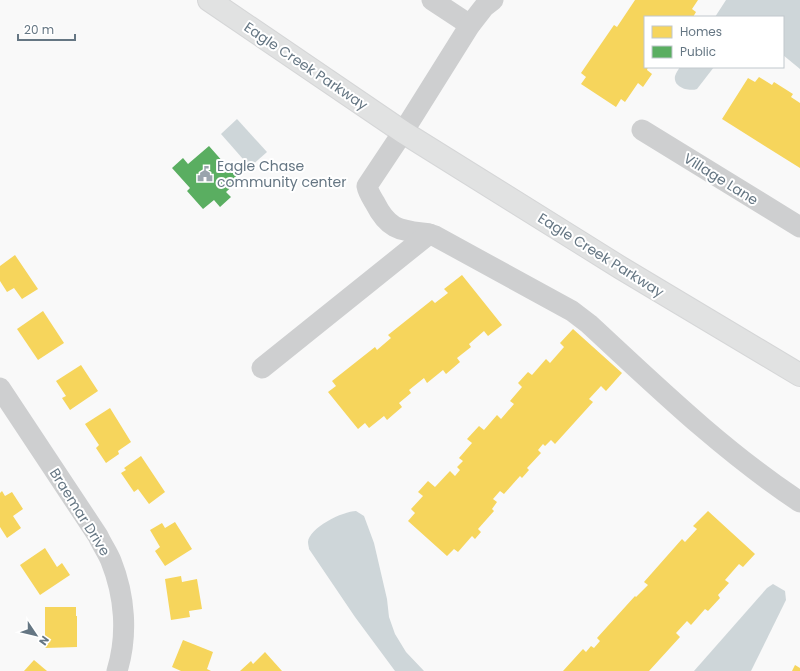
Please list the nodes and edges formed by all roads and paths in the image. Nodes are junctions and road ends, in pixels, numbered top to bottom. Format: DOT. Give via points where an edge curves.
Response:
graph roads {
  1 [pos="209,0"];
  2 [pos="432,0"];
  3 [pos="493,0"];
  4 [pos="470,25"];
  5 [pos="642,130"];
  6 [pos="403,132"];
  7 [pos="800,228"];
  8 [pos="429,234"];
  9 [pos="262,368"];
  10 [pos="800,375"];
  11 [pos="0,388"];
  12 [pos="798,496"];
  13 [pos="117,671"];
  1 -- 6 [label="main road, Eagle Creek Parkway"];
  2 -- 4 [label="street"];
  3 -- 4 [label="street"];
  4 -- 6 [label="street"];
  5 -- 7 [label="street, Village Lane"];
  6 -- 8 [label="street" via="366,186 380,214 387,222 401,229"];
  6 -- 10 [label="main road, Eagle Creek Parkway" via="621,268"];
  8 -- 9 [label="street"];
  8 -- 12 [label="street" via="441,238 572,311 719,443"];
  11 -- 13 [label="street, Braemar Drive" via="98,536 111,560 122,595 124,621"];
}
